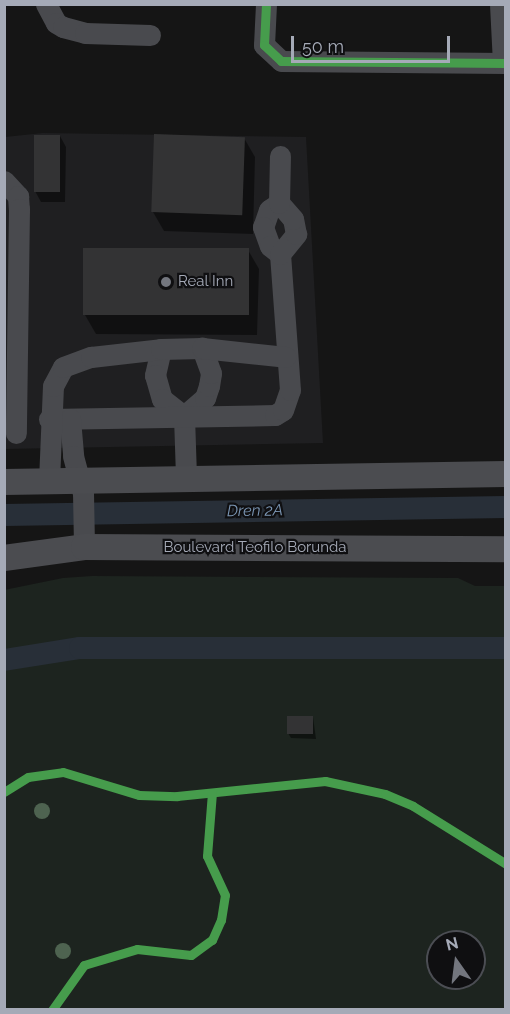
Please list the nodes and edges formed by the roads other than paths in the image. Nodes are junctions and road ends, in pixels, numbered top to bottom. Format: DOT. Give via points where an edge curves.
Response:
graph roads {
  1 [pos="46,4"];
  2 [pos="266,4"];
  3 [pos="500,4"];
  4 [pos="150,35"];
  5 [pos="504,63"];
  6 [pos="280,156"];
  7 [pos="4,181"];
  8 [pos="279,203"];
  9 [pos="280,254"];
  10 [pos="202,348"];
  11 [pos="161,349"];
  12 [pos="286,357"];
  13 [pos="11,379"];
  14 [pos="184,416"];
  15 [pos="60,419"];
  16 [pos="16,433"];
  17 [pos="506,474"];
  18 [pos="186,477"];
  19 [pos="49,481"];
  20 [pos="4,482"];
  21 [pos="82,487"];
  22 [pos="84,539"];
  23 [pos="506,549"];
  24 [pos="4,558"];
  1 -- 4 [label="street" via="56,23 63,27 85,33"];
  2 -- 5 [label="street" via="264,45 281,60"];
  3 -- 5 [label="street"];
  6 -- 8 [label="street"];
  7 -- 13 [label="street" via="18,195 19,209"];
  8 -- 9 [label="street" via="293,219 296,234"];
  8 -- 9 [label="street" via="269,210 263,227 270,246"];
  9 -- 12 [label="street"];
  10 -- 11 [label="street"];
  10 -- 12 [label="street"];
  10 -- 14 [label="street" via="211,373 209,386 205,398"];
  11 -- 14 [label="street" via="156,363 162,399"];
  11 -- 15 [label="street" via="91,357 63,367 53,386"];
  12 -- 14 [label="street" via="290,390 283,410 275,415"];
  13 -- 16 [label="street"];
  14 -- 15 [label="street"];
  14 -- 18 [label="street"];
  15 -- 19 [label="street"];
  15 -- 21 [label="street"];
  17 -- 18 [label="main road"];
  18 -- 21 [label="main road"];
  19 -- 20 [label="main road"];
  19 -- 21 [label="main road"];
  21 -- 22 [label="street"];
  22 -- 23 [label="main road, Boulevard Teofilo Borunda"];
  22 -- 24 [label="main road, Boulevard Teofilo Borunda"];
}
